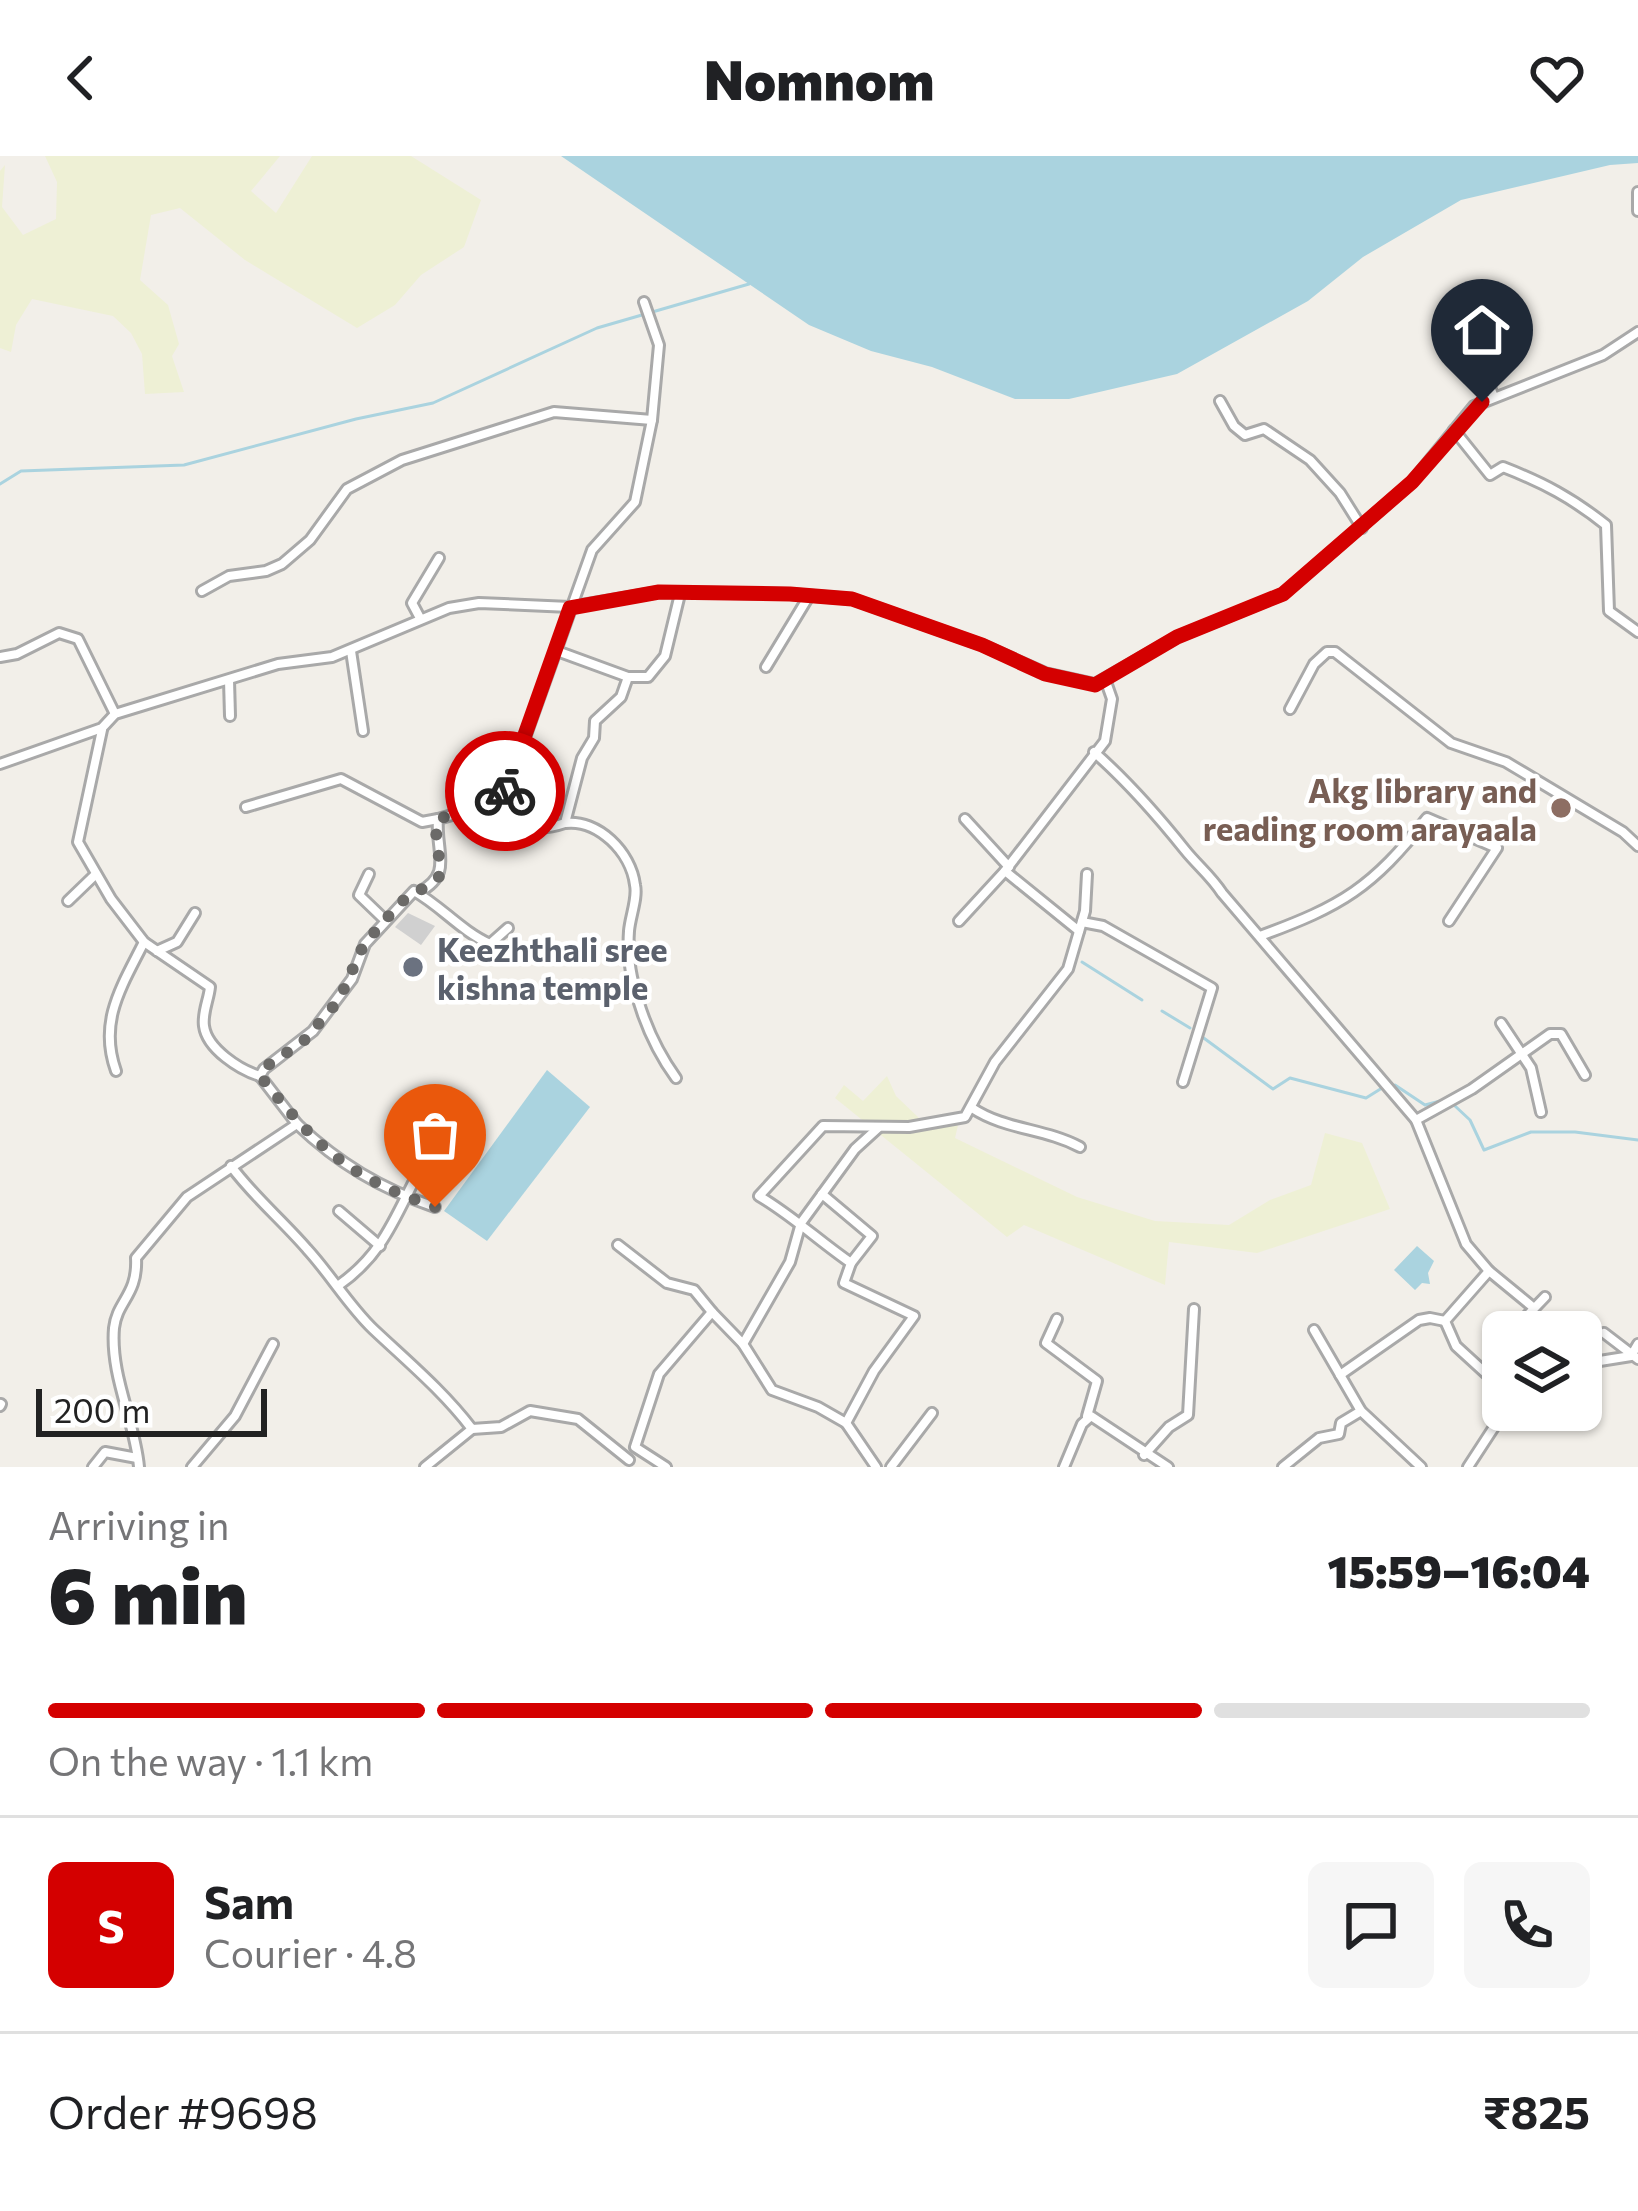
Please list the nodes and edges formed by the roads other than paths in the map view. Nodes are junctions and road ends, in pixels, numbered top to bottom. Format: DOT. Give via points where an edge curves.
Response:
graph roads {
  1 [pos="1638,192"];
  2 [pos="1638,211"];
  3 [pos="647,310"];
  4 [pos="1485,323"];
  5 [pos="1638,332"];
  6 [pos="1494,397"];
  7 [pos="1220,400"];
  8 [pos="652,420"];
  9 [pos="1454,430"];
  10 [pos="1362,528"];
  11 [pos="439,558"];
  12 [pos="202,591"];
  13 [pos="680,594"];
  14 [pos="808,596"];
  15 [pos="570,608"];
  16 [pos="420,618"];
  17 [pos="1638,632"];
  18 [pos="351,651"];
  19 [pos="557,651"];
  20 [pos="0,657"];
  21 [pos="766,667"];
  22 [pos="628,677"];
  23 [pos="1105,679"];
  24 [pos="229,680"];
  25 [pos="1290,709"];
  26 [pos="115,714"];
  27 [pos="230,716"];
  28 [pos="102,728"];
  29 [pos="364,731"];
  30 [pos="1094,752"];
  31 [pos="0,764"];
  32 [pos="498,802"];
  33 [pos="246,807"];
  34 [pos="438,819"];
  35 [pos="965,819"];
  36 [pos="565,823"];
  37 [pos="1638,846"];
  38 [pos="1007,869"];
  39 [pos="96,874"];
  40 [pos="369,874"];
  41 [pos="1087,874"];
  42 [pos="419,892"];
  43 [pos="68,902"];
  44 [pos="195,913"];
  45 [pos="385,920"];
  46 [pos="959,921"];
  47 [pos="1449,921"];
  48 [pos="1081,926"];
  49 [pos="508,928"];
  50 [pos="1260,936"];
  51 [pos="144,942"];
  52 [pos="158,951"];
  53 [pos="1501,1023"];
  54 [pos="1521,1054"];
  55 [pos="116,1071"];
  56 [pos="1585,1075"];
  57 [pos="260,1076"];
  58 [pos="676,1078"];
  59 [pos="1184,1082"];
  60 [pos="972,1108"];
  61 [pos="1541,1112"];
  62 [pos="1416,1120"];
  63 [pos="297,1124"];
  64 [pos="880,1126"];
  65 [pos="1080,1147"];
  66 [pos="428,1155"];
  67 [pos="231,1166"];
  68 [pos="823,1194"];
  69 [pos="404,1196"];
  70 [pos="435,1207"];
  71 [pos="339,1211"];
  72 [pos="801,1223"];
  73 [pos="618,1245"];
  74 [pos="380,1246"];
  75 [pos="851,1263"];
  76 [pos="1489,1271"];
  77 [pos="339,1285"];
  78 [pos="1545,1297"];
  79 [pos="1534,1308"];
  80 [pos="1194,1309"];
  81 [pos="1531,1311"];
  82 [pos="712,1312"];
  83 [pos="1057,1319"];
  84 [pos="1445,1321"];
  85 [pos="1314,1330"];
  86 [pos="1604,1333"];
  87 [pos="273,1344"];
  88 [pos="743,1344"];
  89 [pos="1638,1344"];
  90 [pos="1634,1358"];
  91 [pos="1602,1362"];
  92 [pos="1482,1369"];
  93 [pos="1340,1375"];
  94 [pos="1361,1412"];
  95 [pos="932,1413"];
  96 [pos="1086,1418"];
  97 [pos="846,1423"];
  98 [pos="472,1429"];
  99 [pos="1491,1431"];
  100 [pos="635,1447"];
  101 [pos="1144,1455"];
  102 [pos="138,1462"];
  103 [pos="627,1463"];
  104 [pos="93,1467"];
  105 [pos="191,1467"];
  106 [pos="425,1467"];
  107 [pos="666,1467"];
  108 [pos="876,1467"];
  109 [pos="891,1467"];
  110 [pos="1064,1467"];
  111 [pos="1168,1467"];
  112 [pos="1283,1467"];
  113 [pos="1421,1467"];
  114 [pos="1468,1467"];
  1 -- 2 [label="street"];
  3 -- 8 [label="street" via="659,345"];
  4 -- 6 [label="street" via="1475,352"];
  5 -- 6 [label="street" via="1603,355"];
  6 -- 9 [label="street"];
  7 -- 10 [label="street" via="1239,432 1264,429 1310,460"];
  8 -- 12 [label="street" via="554,412 402,460 347,489 282,564"];
  8 -- 15 [label="street" via="635,502 592,550"];
  9 -- 10 [label="street"];
  9 -- 17 [label="street" via="1490,475 1503,467 1521,474 1568,495 1606,525 1609,611"];
  10 -- 23 [label="street" via="1283,594 1177,637"];
  11 -- 16 [label="street" via="412,603"];
  13 -- 14 [label="street"];
  13 -- 15 [label="street"];
  13 -- 22 [label="street" via="661,665 648,677"];
  14 -- 21 [label="street"];
  14 -- 23 [label="street" via="852,599 1045,674 1095,685"];
  15 -- 16 [label="street" via="479,603"];
  15 -- 19 [label="street"];
  16 -- 18 [label="street"];
  18 -- 24 [label="street"];
  18 -- 29 [label="street"];
  19 -- 22 [label="street"];
  19 -- 32 [label="street"];
  20 -- 26 [label="street" via="58,632 70,635"];
  22 -- 36 [label="street" via="621,697 595,722"];
  23 -- 30 [label="street" via="1111,712"];
  24 -- 26 [label="street"];
  24 -- 27 [label="street"];
  25 -- 37 [label="street" via="1314,664 1335,652 1450,742 1506,762"];
  26 -- 28 [label="street"];
  28 -- 31 [label="street"];
  28 -- 39 [label="street" via="78,842"];
  30 -- 38 [label="street"];
  30 -- 50 [label="street"];
  32 -- 34 [label="street"];
  32 -- 36 [label="street" via="528,829"];
  33 -- 34 [label="street" via="340,779 422,822"];
  34 -- 42 [label="street" via="441,871"];
  35 -- 38 [label="street"];
  36 -- 58 [label="street" via="605,833 635,885 632,977 657,1051"];
  38 -- 46 [label="street"];
  38 -- 48 [label="street" via="1052,913"];
  39 -- 43 [label="street"];
  39 -- 51 [label="street"];
  40 -- 45 [label="street" via="359,895"];
  41 -- 48 [label="street"];
  42 -- 45 [label="street"];
  42 -- 49 [label="street" via="490,944"];
  44 -- 52 [label="street" via="177,942"];
  45 -- 57 [label="street" via="364,944 339,1000"];
  47 -- 50 [label="street" via="1498,848 1427,818 1363,889"];
  48 -- 59 [label="street" via="1103,926 1212,988"];
  48 -- 60 [label="street" via="1068,969 995,1062"];
  50 -- 62 [label="street"];
  51 -- 52 [label="street"];
  51 -- 55 [label="street" via="108,1031"];
  52 -- 57 [label="street" via="210,987 207,1035 225,1057"];
  53 -- 54 [label="street"];
  54 -- 56 [label="street" via="1561,1034"];
  54 -- 61 [label="street"];
  54 -- 62 [label="street"];
  57 -- 63 [label="street"];
  60 -- 64 [label="street" via="965,1117"];
  60 -- 65 [label="street"];
  62 -- 76 [label="street" via="1466,1244"];
  63 -- 67 [label="street"];
  63 -- 69 [label="street" via="332,1156"];
  64 -- 68 [label="street"];
  64 -- 72 [label="street" via="824,1126 759,1196"];
  66 -- 69 [label="street"];
  67 -- 77 [label="street"];
  67 -- 102 [label="street" via="187,1196 136,1258 138,1282 114,1324"];
  68 -- 72 [label="street"];
  68 -- 75 [label="street" via="872,1236"];
  69 -- 70 [label="street"];
  69 -- 74 [label="street"];
  71 -- 74 [label="street"];
  72 -- 75 [label="street"];
  72 -- 88 [label="street" via="790,1262"];
  73 -- 82 [label="street" via="667,1283 694,1290"];
  74 -- 77 [label="street"];
  75 -- 97 [label="street" via="844,1283 914,1316"];
  76 -- 79 [label="street"];
  76 -- 84 [label="street"];
  77 -- 98 [label="street"];
  78 -- 79 [label="street"];
  79 -- 81 [label="street"];
  80 -- 101 [label="street" via="1188,1415"];
  82 -- 88 [label="street"];
  82 -- 100 [label="street" via="655,1383"];
  83 -- 96 [label="street" via="1046,1343 1097,1381"];
  84 -- 92 [label="street" via="1456,1346"];
  84 -- 93 [label="street" via="1419,1320"];
  85 -- 93 [label="street"];
  86 -- 90 [label="street"];
  87 -- 105 [label="street" via="235,1415"];
  88 -- 97 [label="street" via="772,1390"];
  89 -- 90 [label="street"];
  90 -- 91 [label="street"];
  93 -- 94 [label="street"];
  94 -- 112 [label="street"];
  94 -- 113 [label="street"];
  95 -- 109 [label="street"];
  96 -- 101 [label="street"];
  96 -- 110 [label="street"];
  97 -- 108 [label="street"];
  98 -- 103 [label="street" via="500,1427 530,1411 578,1419"];
  98 -- 106 [label="street"];
  99 -- 114 [label="street"];
  100 -- 103 [label="street"];
  100 -- 107 [label="street"];
  101 -- 111 [label="street"];
  102 -- 104 [label="street" via="105,1451"];
}
